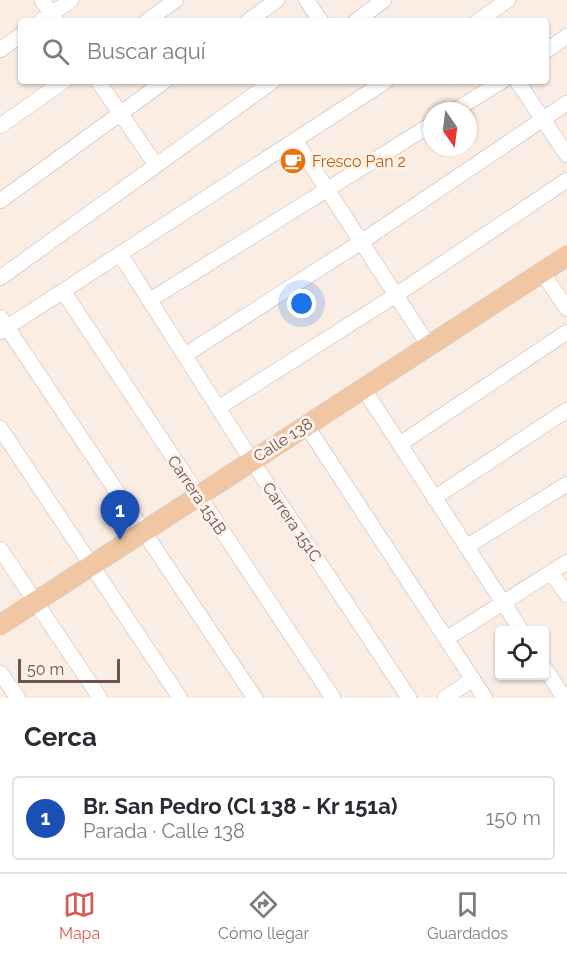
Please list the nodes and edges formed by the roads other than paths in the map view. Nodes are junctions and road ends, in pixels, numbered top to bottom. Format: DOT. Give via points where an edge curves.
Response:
graph roads {
  1 [pos="42,0"];
  2 [pos="71,0"];
  3 [pos="176,0"];
  4 [pos="277,0"];
  5 [pos="306,0"];
  6 [pos="384,0"];
  7 [pos="508,0"];
  8 [pos="50,18"];
  9 [pos="51,18"];
  10 [pos="151,18"];
  11 [pos="252,18"];
  12 [pos="319,18"];
  13 [pos="360,18"];
  14 [pos="482,18"];
  15 [pos="567,36"];
  16 [pos="18,37"];
  17 [pos="549,49"];
  18 [pos="0,50"];
  19 [pos="60,84"];
  20 [pos="100,84"];
  21 [pos="161,84"];
  22 [pos="269,84"];
  23 [pos="381,84"];
  24 [pos="497,84"];
  25 [pos="519,84"];
  26 [pos="468,102"];
  27 [pos="567,103"];
  28 [pos="121,113"];
  29 [pos="543,119"];
  30 [pos="0,126"];
  31 [pos="423,130"];
  32 [pos="295,140"];
  33 [pos="567,155"];
  34 [pos="156,165"];
  35 [pos="567,180"];
  36 [pos="327,189"];
  37 [pos="0,201"];
  38 [pos="361,242"];
  39 [pos="120,254"];
  40 [pos="567,256"];
  41 [pos="542,272"];
  42 [pos="0,278"];
  43 [pos="63,291"];
  44 [pos="396,295"];
  45 [pos="150,300"];
  46 [pos="567,309"];
  47 [pos="3,325"];
  48 [pos="567,332"];
  49 [pos="429,346"];
  50 [pos="184,355"];
  51 [pos="363,388"];
  52 [pos="218,408"];
  53 [pos="567,410"];
  54 [pos="306,425"];
  55 [pos="0,428"];
  56 [pos="400,444"];
  57 [pos="252,461"];
  58 [pos="567,484"];
  59 [pos="198,496"];
  60 [pos="434,498"];
  61 [pos="144,531"];
  62 [pos="466,547"];
  63 [pos="0,549"];
  64 [pos="567,562"];
  65 [pos="91,565"];
  66 [pos="551,572"];
  67 [pos="567,595"];
  68 [pos="35,602"];
  69 [pos="502,602"];
  70 [pos="0,625"];
  71 [pos="518,626"];
  72 [pos="446,639"];
  73 [pos="0,673"];
  74 [pos="549,676"];
  75 [pos="473,679"];
  76 [pos="18,698"];
  77 [pos="100,698"];
  78 [pos="180,698"];
  79 [pos="255,698"];
  80 [pos="333,698"];
  81 [pos="409,698"];
  82 [pos="445,698"];
  83 [pos="485,698"];
  84 [pos="564,698"];
  1 -- 8 [label="street"];
  2 -- 9 [label="street"];
  3 -- 10 [label="street"];
  4 -- 11 [label="street"];
  5 -- 12 [label="street"];
  6 -- 13 [label="street"];
  7 -- 14 [label="street"];
  15 -- 17 [label="street"];
  16 -- 18 [label="street"];
  19 -- 30 [label="street"];
  20 -- 28 [label="street"];
  21 -- 28 [label="street"];
  22 -- 34 [label="street"];
  23 -- 32 [label="street"];
  24 -- 26 [label="street"];
  25 -- 29 [label="street"];
  27 -- 29 [label="street"];
  28 -- 34 [label="street"];
  28 -- 37 [label="street"];
  29 -- 33 [label="street"];
  29 -- 38 [label="street"];
  31 -- 36 [label="street"];
  32 -- 36 [label="street"];
  32 -- 39 [label="street"];
  34 -- 42 [label="street"];
  35 -- 44 [label="street"];
  36 -- 38 [label="street"];
  36 -- 45 [label="street"];
  38 -- 44 [label="street"];
  38 -- 50 [label="street"];
  39 -- 43 [label="street"];
  39 -- 45 [label="street, Carrera 151C"];
  40 -- 41 [label="main road, Calle 138"];
  41 -- 46 [label="street"];
  41 -- 49 [label="main road, Calle 138"];
  43 -- 47 [label="street"];
  43 -- 59 [label="street, Carrera 151B"];
  44 -- 49 [label="street"];
  44 -- 52 [label="street"];
  45 -- 50 [label="street, Carrera 151C"];
  47 -- 61 [label="street"];
  48 -- 56 [label="street"];
  49 -- 51 [label="main road, Calle 138"];
  50 -- 52 [label="street, Carrera 151C"];
  51 -- 54 [label="main road, Calle 138"];
  51 -- 56 [label="street"];
  52 -- 57 [label="street, Carrera 151C"];
  53 -- 60 [label="street"];
  54 -- 57 [label="main road, Calle 138"];
  54 -- 72 [label="street"];
  55 -- 65 [label="street"];
  56 -- 60 [label="street"];
  57 -- 59 [label="main road, Calle 138"];
  57 -- 81 [label="street, Carrera 151C"];
  58 -- 62 [label="street"];
  59 -- 61 [label="main road, Calle 138"];
  59 -- 80 [label="street, Carrera 151B"];
  60 -- 62 [label="street"];
  61 -- 65 [label="main road, Calle 138"];
  61 -- 79 [label="street"];
  62 -- 69 [label="street"];
  63 -- 68 [label="street"];
  64 -- 66 [label="street"];
  65 -- 68 [label="main road, Calle 138"];
  65 -- 78 [label="street"];
  66 -- 67 [label="street"];
  66 -- 69 [label="street"];
  68 -- 70 [label="main road, Calle 138"];
  68 -- 77 [label="street"];
  69 -- 71 [label="street"];
  69 -- 72 [label="street"];
  72 -- 75 [label="street"];
  73 -- 76 [label="street"];
  74 -- 84 [label="street"];
  75 -- 82 [label="street"];
  75 -- 83 [label="street"];
}
